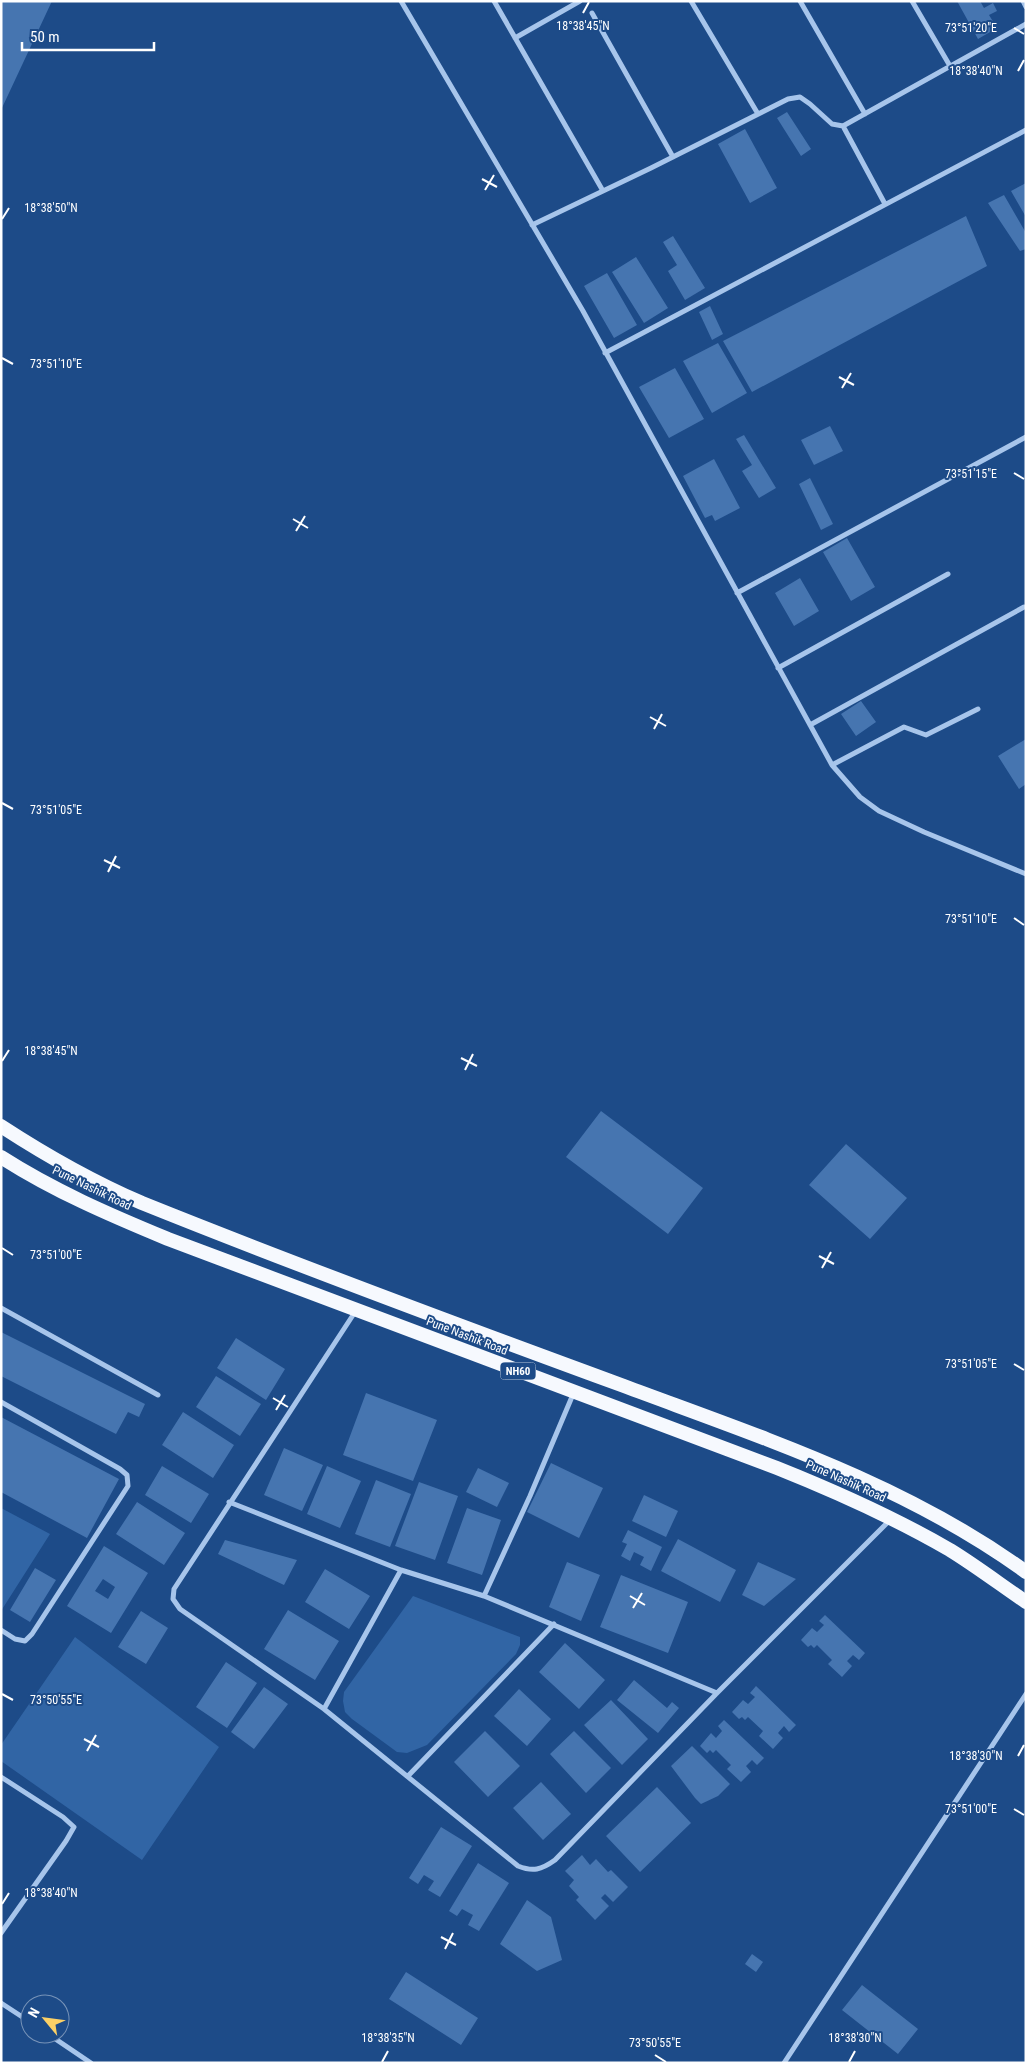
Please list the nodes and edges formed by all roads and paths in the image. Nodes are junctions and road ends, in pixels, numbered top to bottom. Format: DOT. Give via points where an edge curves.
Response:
graph roads {
  1 [pos="401,1"];
  2 [pos="494,1"];
  3 [pos="580,1"];
  4 [pos="691,1"];
  5 [pos="800,1"];
  6 [pos="912,1"];
  7 [pos="1023,1"];
  8 [pos="1026,7"];
  9 [pos="592,13"];
  10 [pos="1026,24"];
  11 [pos="515,38"];
  12 [pos="950,66"];
  13 [pos="758,114"];
  14 [pos="865,114"];
  15 [pos="843,126"];
  16 [pos="1026,130"];
  17 [pos="673,157"];
  18 [pos="603,191"];
  19 [pos="885,204"];
  20 [pos="532,225"];
  21 [pos="605,353"];
  22 [pos="1026,437"];
  23 [pos="948,574"];
  24 [pos="737,593"];
  25 [pos="1024,607"];
  26 [pos="778,668"];
  27 [pos="978,709"];
  28 [pos="810,725"];
  29 [pos="832,765"];
  30 [pos="1026,874"];
  31 [pos="1,1126"];
  32 [pos="1,1157"];
  33 [pos="1,1308"];
  34 [pos="356,1310"];
  35 [pos="574,1392"];
  36 [pos="158,1395"];
  37 [pos="1,1402"];
  38 [pos="229,1502"];
  39 [pos="892,1518"];
  40 [pos="401,1570"];
  41 [pos="1026,1572"];
  42 [pos="484,1596"];
  43 [pos="1026,1602"];
  44 [pos="554,1624"];
  45 [pos="1,1630"];
  46 [pos="717,1693"];
  47 [pos="1026,1694"];
  48 [pos="324,1709"];
  49 [pos="408,1776"];
  50 [pos="1,1777"];
  51 [pos="1,1934"];
  52 [pos="1,2003"];
  53 [pos="20,2015"];
  54 [pos="63,2044"];
  55 [pos="91,2063"];
  56 [pos="784,2063"];
  1 -- 20 [label="street"];
  2 -- 11 [label="street"];
  3 -- 11 [label="street"];
  4 -- 13 [label="street"];
  5 -- 14 [label="street"];
  6 -- 12 [label="street"];
  7 -- 8 [label="street"];
  9 -- 17 [label="street"];
  10 -- 12 [label="street"];
  11 -- 18 [label="street"];
  12 -- 14 [label="street"];
  13 -- 15 [label="street" via="788,99 800,98 832,124"];
  13 -- 17 [label="street"];
  14 -- 15 [label="street"];
  15 -- 19 [label="street"];
  16 -- 19 [label="street"];
  17 -- 18 [label="street"];
  18 -- 20 [label="street"];
  19 -- 21 [label="street"];
  20 -- 21 [label="street"];
  21 -- 24 [label="street"];
  22 -- 24 [label="street"];
  23 -- 26 [label="street"];
  24 -- 26 [label="street"];
  25 -- 28 [label="street"];
  26 -- 28 [label="street"];
  27 -- 29 [label="street" via="926,735 904,727"];
  28 -- 29 [label="street"];
  29 -- 30 [label="street" via="860,797 879,811"];
  31 -- 41 [label="highway, Pune Nashik Road / NH60" via="47,1156 102,1186 142,1203 874,1483 942,1517"];
  32 -- 34 [label="highway, Pune Nashik Road / NH60" via="111,1216"];
  33 -- 36 [label="street"];
  34 -- 35 [label="highway, Pune Nashik Road / NH60"];
  34 -- 38 [label="street"];
  35 -- 39 [label="highway, Pune Nashik Road / NH60" via="778,1468"];
  35 -- 42 [label="street"];
  37 -- 45 [label="street" via="120,1469 127,1475 128,1486 32,1634 25,1641"];
  38 -- 40 [label="street"];
  38 -- 48 [label="street" via="174,1589 173,1599 180,1609"];
  39 -- 43 [label="highway, Pune Nashik Road / NH60" via="952,1551"];
  39 -- 46 [label="street"];
  40 -- 42 [label="street"];
  40 -- 48 [label="street"];
  42 -- 44 [label="street"];
  44 -- 46 [label="street"];
  44 -- 49 [label="street"];
  46 -- 49 [label="street" via="555,1860 542,1869 530,1871 518,1866"];
  47 -- 56 [label="street"];
  48 -- 49 [label="street"];
  50 -- 51 [label="street" via="74,1827"];
  52 -- 53 [label="street"];
  54 -- 55 [label="street"];
}
